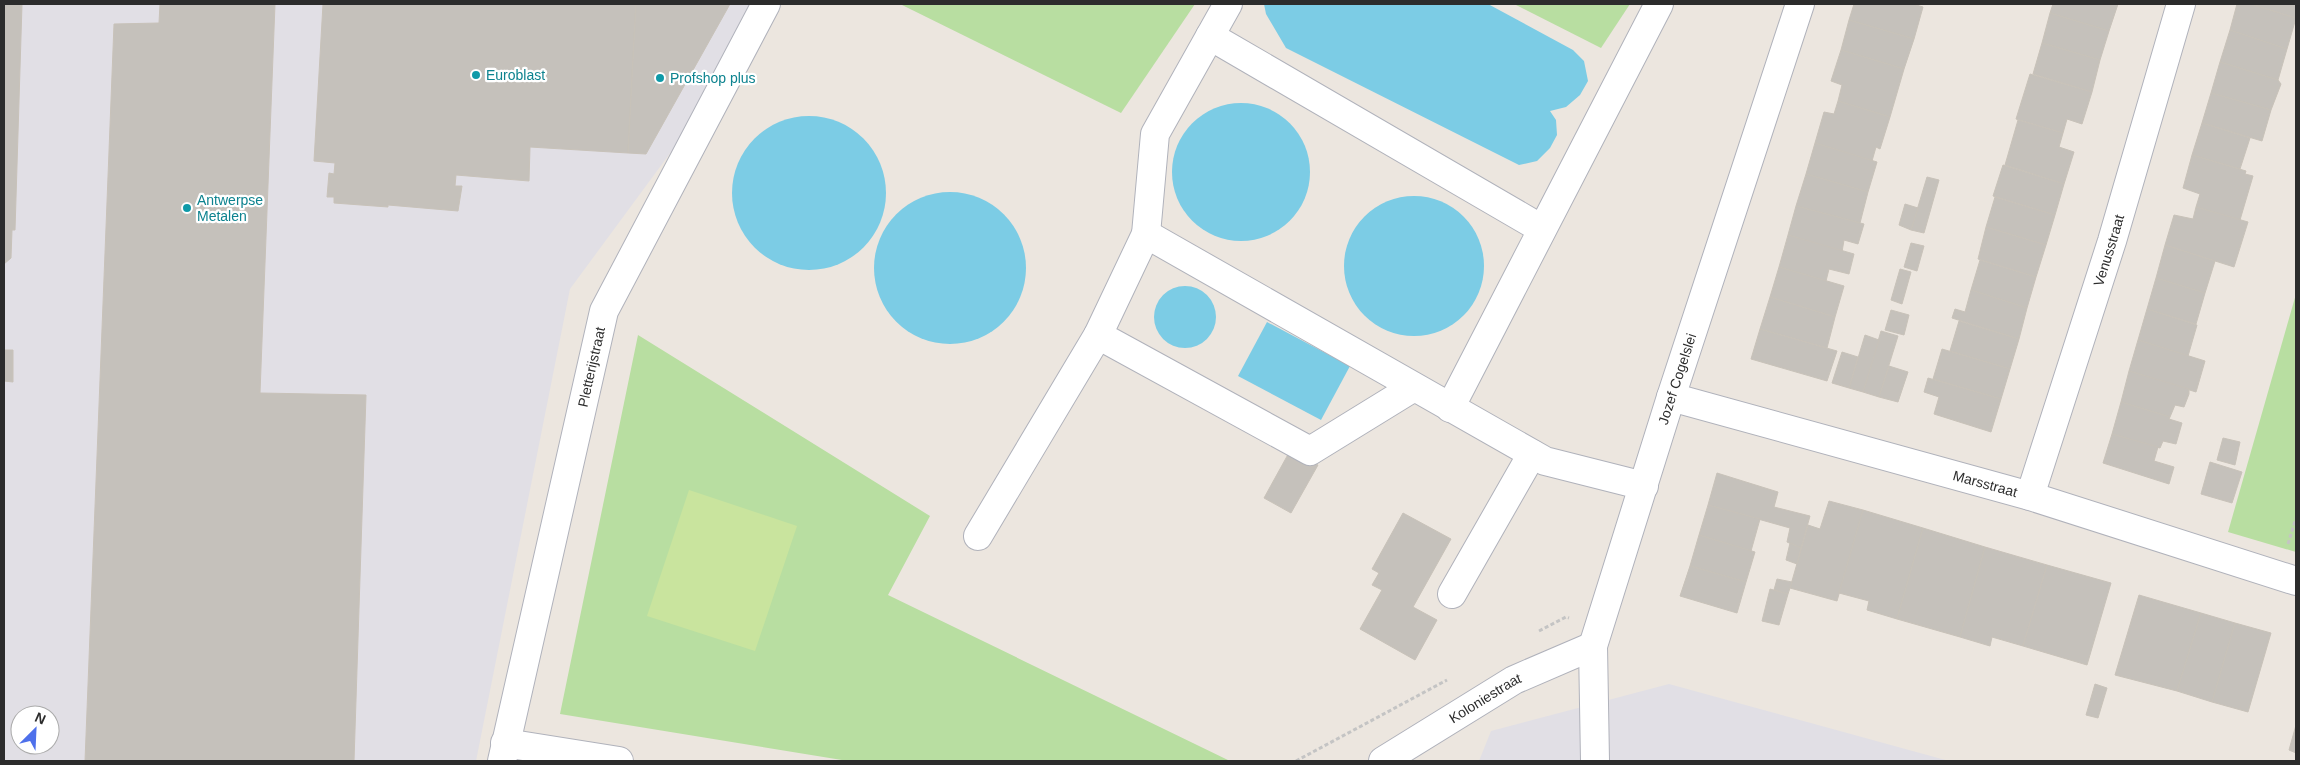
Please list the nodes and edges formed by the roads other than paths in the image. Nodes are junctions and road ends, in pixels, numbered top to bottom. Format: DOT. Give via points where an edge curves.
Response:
graph roads {
  1 [pos="766,4"];
  2 [pos="1228,4"];
  3 [pos="1659,4"];
  4 [pos="1800,4"];
  5 [pos="2181,4"];
  6 [pos="1210,36"];
  7 [pos="1542,230"];
  8 [pos="1146,234"];
  9 [pos="1098,335"];
  10 [pos="1414,387"];
  11 [pos="1671,396"];
  12 [pos="1450,408"];
  13 [pos="1532,454"];
  14 [pos="1644,486"];
  15 [pos="2030,496"];
  16 [pos="978,536"];
  17 [pos="2296,581"];
  18 [pos="1452,594"];
  19 [pos="1592,646"];
  20 [pos="504,752"];
  21 [pos="619,761"];
  22 [pos="1383,761"];
  23 [pos="1595,761"];
  1 -- 20 [label="street, Pletterijstraat" via="604,310"];
  2 -- 6 [label="street"];
  3 -- 7 [label="street"];
  4 -- 11 [label="street, Jozef Cogelslei"];
  5 -- 15 [label="street, Venusstraat" via="2112,241"];
  6 -- 7 [label="street"];
  6 -- 8 [label="street" via="1155,134"];
  7 -- 12 [label="street"];
  8 -- 9 [label="street"];
  8 -- 10 [label="street"];
  9 -- 10 [label="street" via="1310,451"];
  9 -- 16 [label="street"];
  10 -- 12 [label="street"];
  11 -- 14 [label="street, Jozef Cogelslei"];
  11 -- 15 [label="street, Marsstraat"];
  12 -- 13 [label="street"];
  13 -- 14 [label="street" via="1545,461"];
  13 -- 18 [label="street"];
  14 -- 19 [label="street, Jozef Cogelslei"];
  15 -- 17 [label="street, Marsstraat"];
  19 -- 22 [label="street, Koloniestraat" via="1514,680"];
  19 -- 23 [label="street, Jozef Cogelslei"];
  20 -- 21 [label="street"];
}
